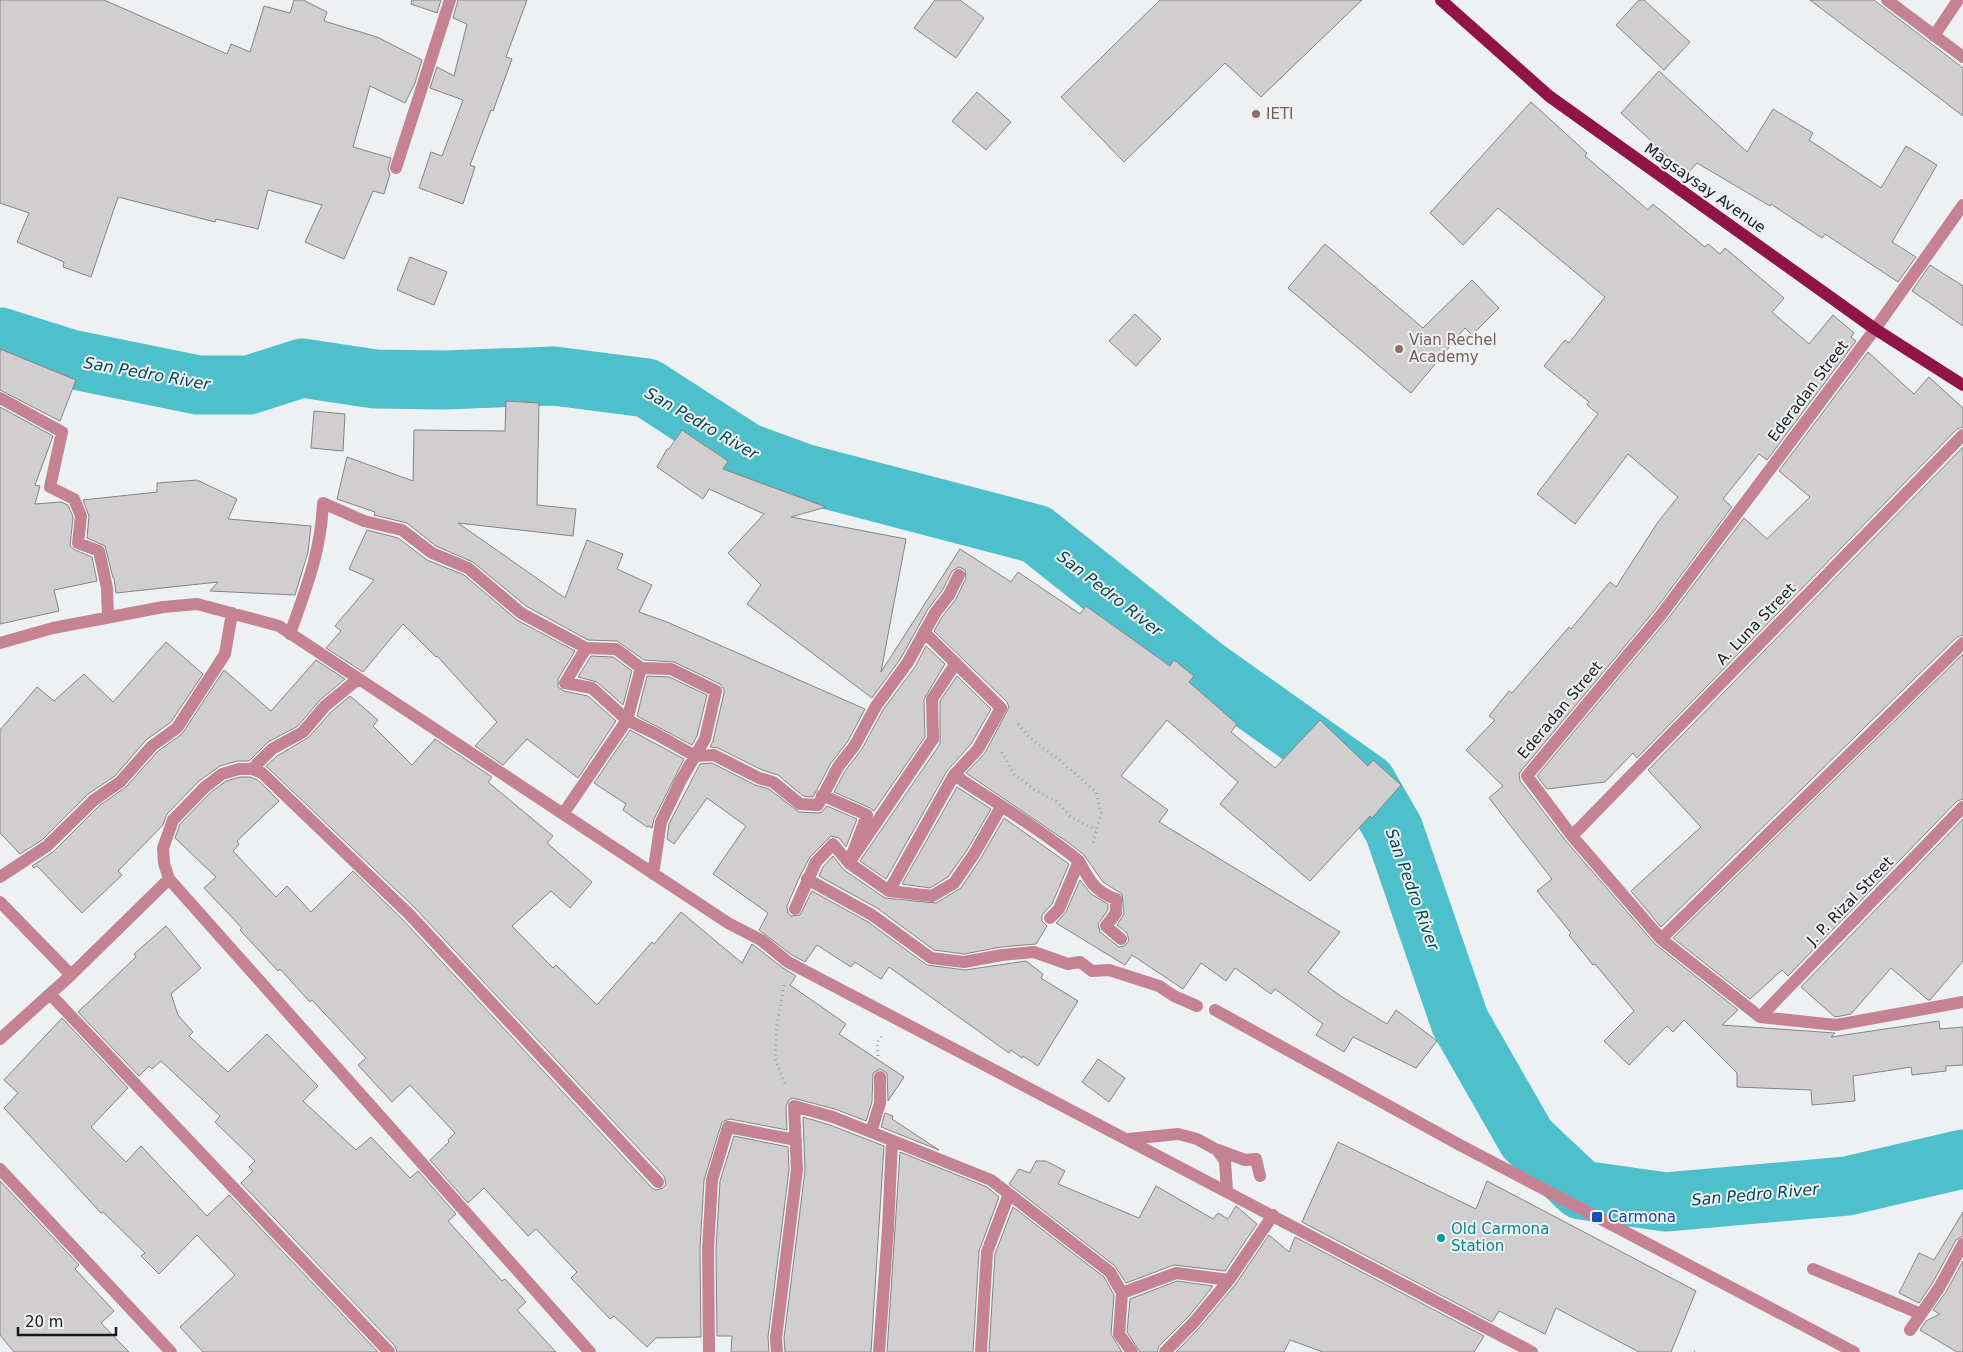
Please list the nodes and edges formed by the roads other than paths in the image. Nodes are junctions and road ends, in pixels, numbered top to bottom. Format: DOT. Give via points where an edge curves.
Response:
graph roads {
  1 [pos="450,0"];
  2 [pos="1442,0"];
  3 [pos="1887,0"];
  4 [pos="1958,0"];
  5 [pos="1934,36"];
  6 [pos="1963,57"];
  7 [pos="396,168"];
  8 [pos="1963,205"];
  9 [pos="1875,329"];
  10 [pos="1963,385"];
  11 [pos="0,398"];
  12 [pos="1963,435"];
  13 [pos="958,575"];
  14 [pos="232,614"];
  15 [pos="108,617"];
  16 [pos="924,632"];
  17 [pos="290,634"];
  18 [pos="0,643"];
  19 [pos="1963,643"];
  20 [pos="586,648"];
  21 [pos="956,663"];
  22 [pos="641,668"];
  23 [pos="358,679"];
  24 [pos="627,720"];
  25 [pos="695,756"];
  26 [pos="252,769"];
  27 [pos="954,775"];
  28 [pos="822,795"];
  29 [pos="1001,807"];
  30 [pos="1963,807"];
  31 [pos="563,814"];
  32 [pos="1572,836"];
  33 [pos="1079,860"];
  34 [pos="849,863"];
  35 [pos="653,874"];
  36 [pos="0,877"];
  37 [pos="807,879"];
  38 [pos="169,880"];
  39 [pos="889,891"];
  40 [pos="0,902"];
  41 [pos="795,909"];
  42 [pos="1050,918"];
  43 [pos="1121,939"];
  44 [pos="1661,939"];
  45 [pos="71,975"];
  46 [pos="50,994"];
  47 [pos="1963,1002"];
  48 [pos="1197,1006"];
  49 [pos="1215,1010"];
  50 [pos="1760,1017"];
  51 [pos="0,1039"];
  52 [pos="880,1077"];
  53 [pos="871,1132"];
  54 [pos="796,1140"];
  55 [pos="1128,1140"];
  56 [pos="892,1141"];
  57 [pos="1217,1150"];
  58 [pos="0,1169"];
  59 [pos="1260,1176"];
  60 [pos="658,1182"];
  61 [pos="1227,1191"];
  62 [pos="1009,1194"];
  63 [pos="1273,1215"];
  64 [pos="1963,1244"];
  65 [pos="1813,1269"];
  66 [pos="1229,1280"];
  67 [pos="1122,1293"];
  68 [pos="1921,1314"];
  69 [pos="1910,1330"];
  70 [pos="1516,1348"];
  71 [pos="171,1352"];
  72 [pos="390,1352"];
  73 [pos="590,1352"];
  74 [pos="709,1352"];
  75 [pos="777,1352"];
  76 [pos="879,1352"];
  77 [pos="981,1352"];
  78 [pos="1132,1352"];
  79 [pos="1165,1352"];
  80 [pos="1532,1352"];
  81 [pos="1854,1352"];
  1 -- 7 [label="street"];
  2 -- 9 [label="main road, Magsaysay Avenue" via="1550,96"];
  3 -- 5 [label="street"];
  4 -- 5 [label="street"];
  5 -- 6 [label="street"];
  8 -- 9 [label="street"];
  9 -- 10 [label="main road, Magsaysay Avenue"];
  9 -- 32 [label="street, Ederadan Street" via="1661,615 1527,776"];
  11 -- 15 [label="street" via="62,432 50,487 74,499 81,516 78,543 99,551 107,588"];
  12 -- 32 [label="street, A. Luna Street"];
  13 -- 16 [label="street" via="949,595"];
  14 -- 15 [label="street" via="197,604"];
  14 -- 17 [label="street" via="279,626"];
  14 -- 36 [label="street" via="225,654 177,728 152,746 120,782 94,800 47,846"];
  15 -- 18 [label="street"];
  16 -- 21 [label="street"];
  16 -- 28 [label="street"];
  17 -- 20 [label="street" via="312,573 322,531 323,503 364,521 402,530 432,553 468,568 521,613"];
  17 -- 23 [label="street"];
  19 -- 44 [label="street"];
  20 -- 22 [label="street" via="616,649"];
  20 -- 24 [label="street" via="564,682 592,688"];
  21 -- 27 [label="street" via="1001,708 978,749"];
  21 -- 34 [label="street" via="932,699 933,739"];
  22 -- 24 [label="street"];
  22 -- 25 [label="street" via="671,669 716,691 705,739"];
  23 -- 26 [label="street" via="325,706 303,732 272,749"];
  23 -- 31 [label="street"];
  24 -- 25 [label="street"];
  24 -- 31 [label="street"];
  25 -- 28 [label="street" via="714,755 773,782 800,804 818,805"];
  25 -- 35 [label="street" via="662,822"];
  26 -- 38 [label="street" via="222,774 173,820 163,848"];
  26 -- 60 [label="street" via="262,773 409,914"];
  27 -- 29 [label="street"];
  27 -- 39 [label="street"];
  28 -- 34 [label="street" via="868,815"];
  29 -- 33 [label="street"];
  29 -- 39 [label="street" via="954,884 932,896"];
  30 -- 50 [label="street, J. P. Rizal Street"];
  31 -- 35 [label="street"];
  32 -- 44 [label="street, Ederadan Street"];
  33 -- 42 [label="street" via="1059,909"];
  33 -- 43 [label="street" via="1092,885 1116,900 1116,913 1106,926"];
  34 -- 37 [label="street" via="833,844 816,862"];
  34 -- 39 [label="street"];
  35 -- 55 [label="street" via="760,940 788,962"];
  37 -- 41 [label="street"];
  37 -- 48 [label="street" via="872,915 931,958 964,962 1034,952 1068,964 1080,962 1092,971 1109,970 1159,986"];
  38 -- 45 [label="street"];
  38 -- 73 [label="street"];
  40 -- 45 [label="street"];
  44 -- 50 [label="street, Ederadan Street"];
  45 -- 46 [label="street"];
  46 -- 51 [label="street"];
  46 -- 72 [label="street"];
  47 -- 50 [label="street" via="1836,1025"];
  49 -- 81 [label="street" via="1466,1149"];
  52 -- 53 [label="street" via="880,1103"];
  53 -- 54 [label="street" via="794,1106"];
  53 -- 56 [label="street"];
  54 -- 74 [label="street" via="728,1127 712,1180 708,1250"];
  54 -- 75 [label="street" via="797,1170 776,1338"];
  55 -- 57 [label="street" via="1178,1134 1197,1138"];
  55 -- 61 [label="street"];
  56 -- 62 [label="street" via="991,1180"];
  56 -- 76 [label="street"];
  57 -- 59 [label="street" via="1245,1160 1256,1159"];
  57 -- 61 [label="street" via="1225,1161"];
  58 -- 71 [label="street"];
  61 -- 63 [label="street"];
  62 -- 67 [label="street" via="1110,1272"];
  62 -- 77 [label="street" via="986,1252"];
  63 -- 66 [label="street"];
  63 -- 70 [label="street"];
  64 -- 68 [label="street"];
  65 -- 68 [label="street"];
  66 -- 67 [label="street" via="1176,1273"];
  66 -- 79 [label="street"];
  67 -- 78 [label="street" via="1119,1334"];
  68 -- 69 [label="street"];
  70 -- 80 [label="street"];
}
